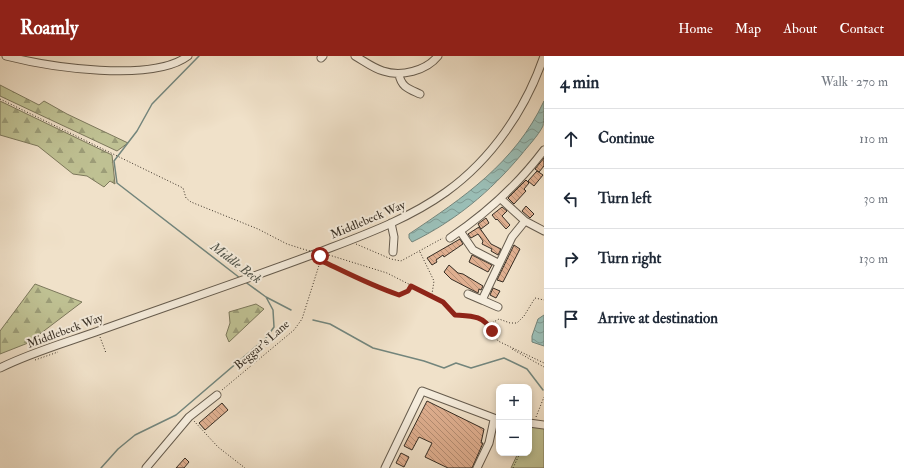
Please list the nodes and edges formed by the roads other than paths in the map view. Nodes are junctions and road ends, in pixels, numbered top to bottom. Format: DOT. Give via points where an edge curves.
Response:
graph roads {
  1 [pos="6,56"];
  2 [pos="188,56"];
  3 [pos="355,56"];
  4 [pos="438,56"];
  5 [pos="544,56"];
  6 [pos="399,74"];
  7 [pos="420,94"];
  8 [pos="544,150"];
  9 [pos="501,199"];
  10 [pos="525,221"];
  11 [pos="391,223"];
  12 [pos="460,231"];
  13 [pos="544,231"];
  14 [pos="450,236"];
  15 [pos="393,252"];
  16 [pos="498,263"];
  17 [pos="468,294"];
  18 [pos="482,300"];
  19 [pos="498,307"];
  20 [pos="0,368"];
  21 [pos="217,395"];
  22 [pos="496,420"];
  23 [pos="496,423"];
  24 [pos="532,423"];
  25 [pos="544,425"];
  26 [pos="146,468"];
  27 [pos="385,468"];
  28 [pos="477,468"];
  1 -- 2 [label="street" via="50,66 85,70 158,68 175,64"];
  3 -- 6 [label="street" via="382,71"];
  4 -- 6 [label="street" via="426,66"];
  5 -- 11 [label="street, Middlebeck Way" via="538,74 518,113 478,165 437,198"];
  6 -- 7 [label="street" via="404,86"];
  8 -- 9 [label="street"];
  9 -- 10 [label="street"];
  9 -- 12 [label="street"];
  10 -- 13 [label="street"];
  10 -- 16 [label="street" via="515,232"];
  11 -- 15 [label="street" via="394,237"];
  11 -- 20 [label="street, Middlebeck Way" via="249,278"];
  12 -- 14 [label="street"];
  12 -- 16 [label="street" via="473,250"];
  16 -- 18 [label="street"];
  17 -- 18 [label="street"];
  18 -- 19 [label="street"];
  21 -- 26 [label="street" via="189,417"];
  22 -- 27 [label="street" via="422,390"];
  23 -- 28 [label="street"];
  24 -- 25 [label="street"];
}
